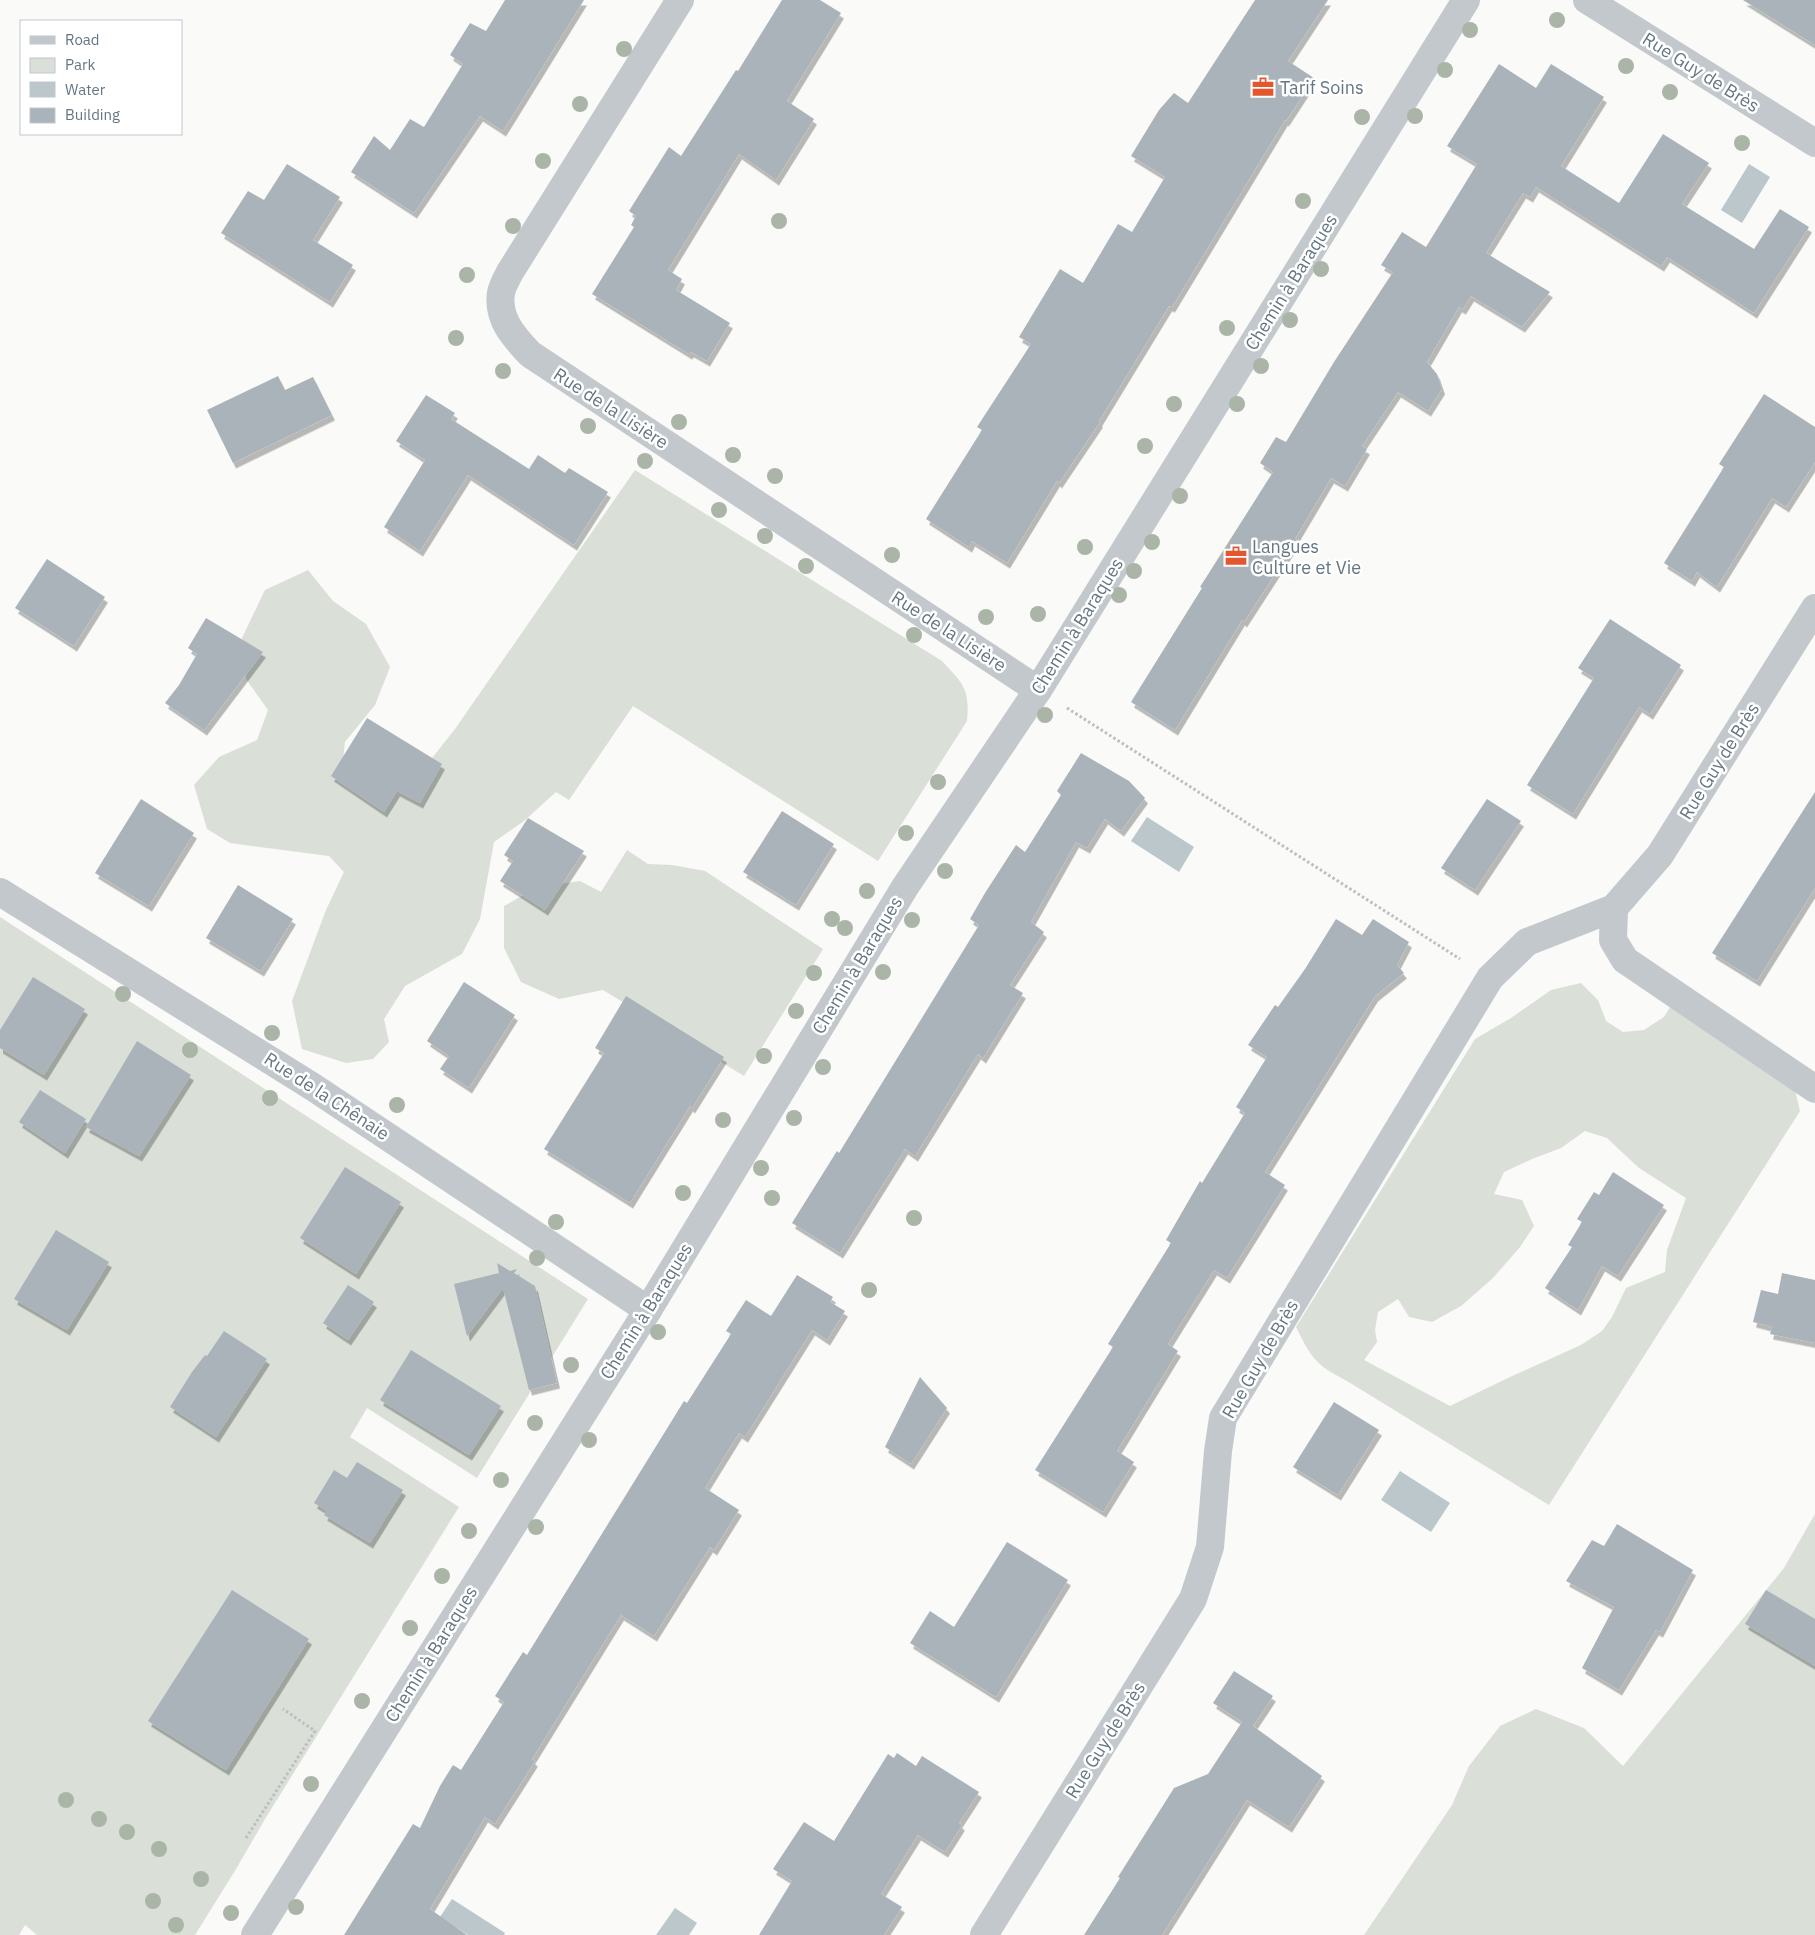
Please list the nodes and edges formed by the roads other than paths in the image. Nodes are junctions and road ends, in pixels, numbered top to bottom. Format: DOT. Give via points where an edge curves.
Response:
graph roads {
  1 [pos="680,0"];
  2 [pos="1466,0"];
  3 [pos="1587,0"];
  4 [pos="1815,143"];
  5 [pos="1815,608"];
  6 [pos="1038,690"];
  7 [pos="0,892"];
  8 [pos="1614,908"];
  9 [pos="1815,1089"];
  10 [pos="648,1310"];
  11 [pos="255,1935"];
  12 [pos="984,1935"];
  1 -- 6 [label="street, Rue de la Lisière" via="510,272 501,293 502,316 514,337 530,354"];
  2 -- 6 [label="street, Chemin à Baraques"];
  3 -- 4 [label="street, Rue Guy de Brès"];
  5 -- 8 [label="street, Rue Guy de Brès" via="1660,855"];
  6 -- 10 [label="street, Chemin à Baraques" via="904,887"];
  7 -- 10 [label="street, Rue de la Chênaie" via="314,1087"];
  8 -- 9 [label="street" via="1613,940 1625,960"];
  8 -- 12 [label="street, Rue Guy de Brès" via="1527,942 1490,978 1223,1418 1210,1547 1193,1599"];
  10 -- 11 [label="street, Chemin à Baraques"];
}
